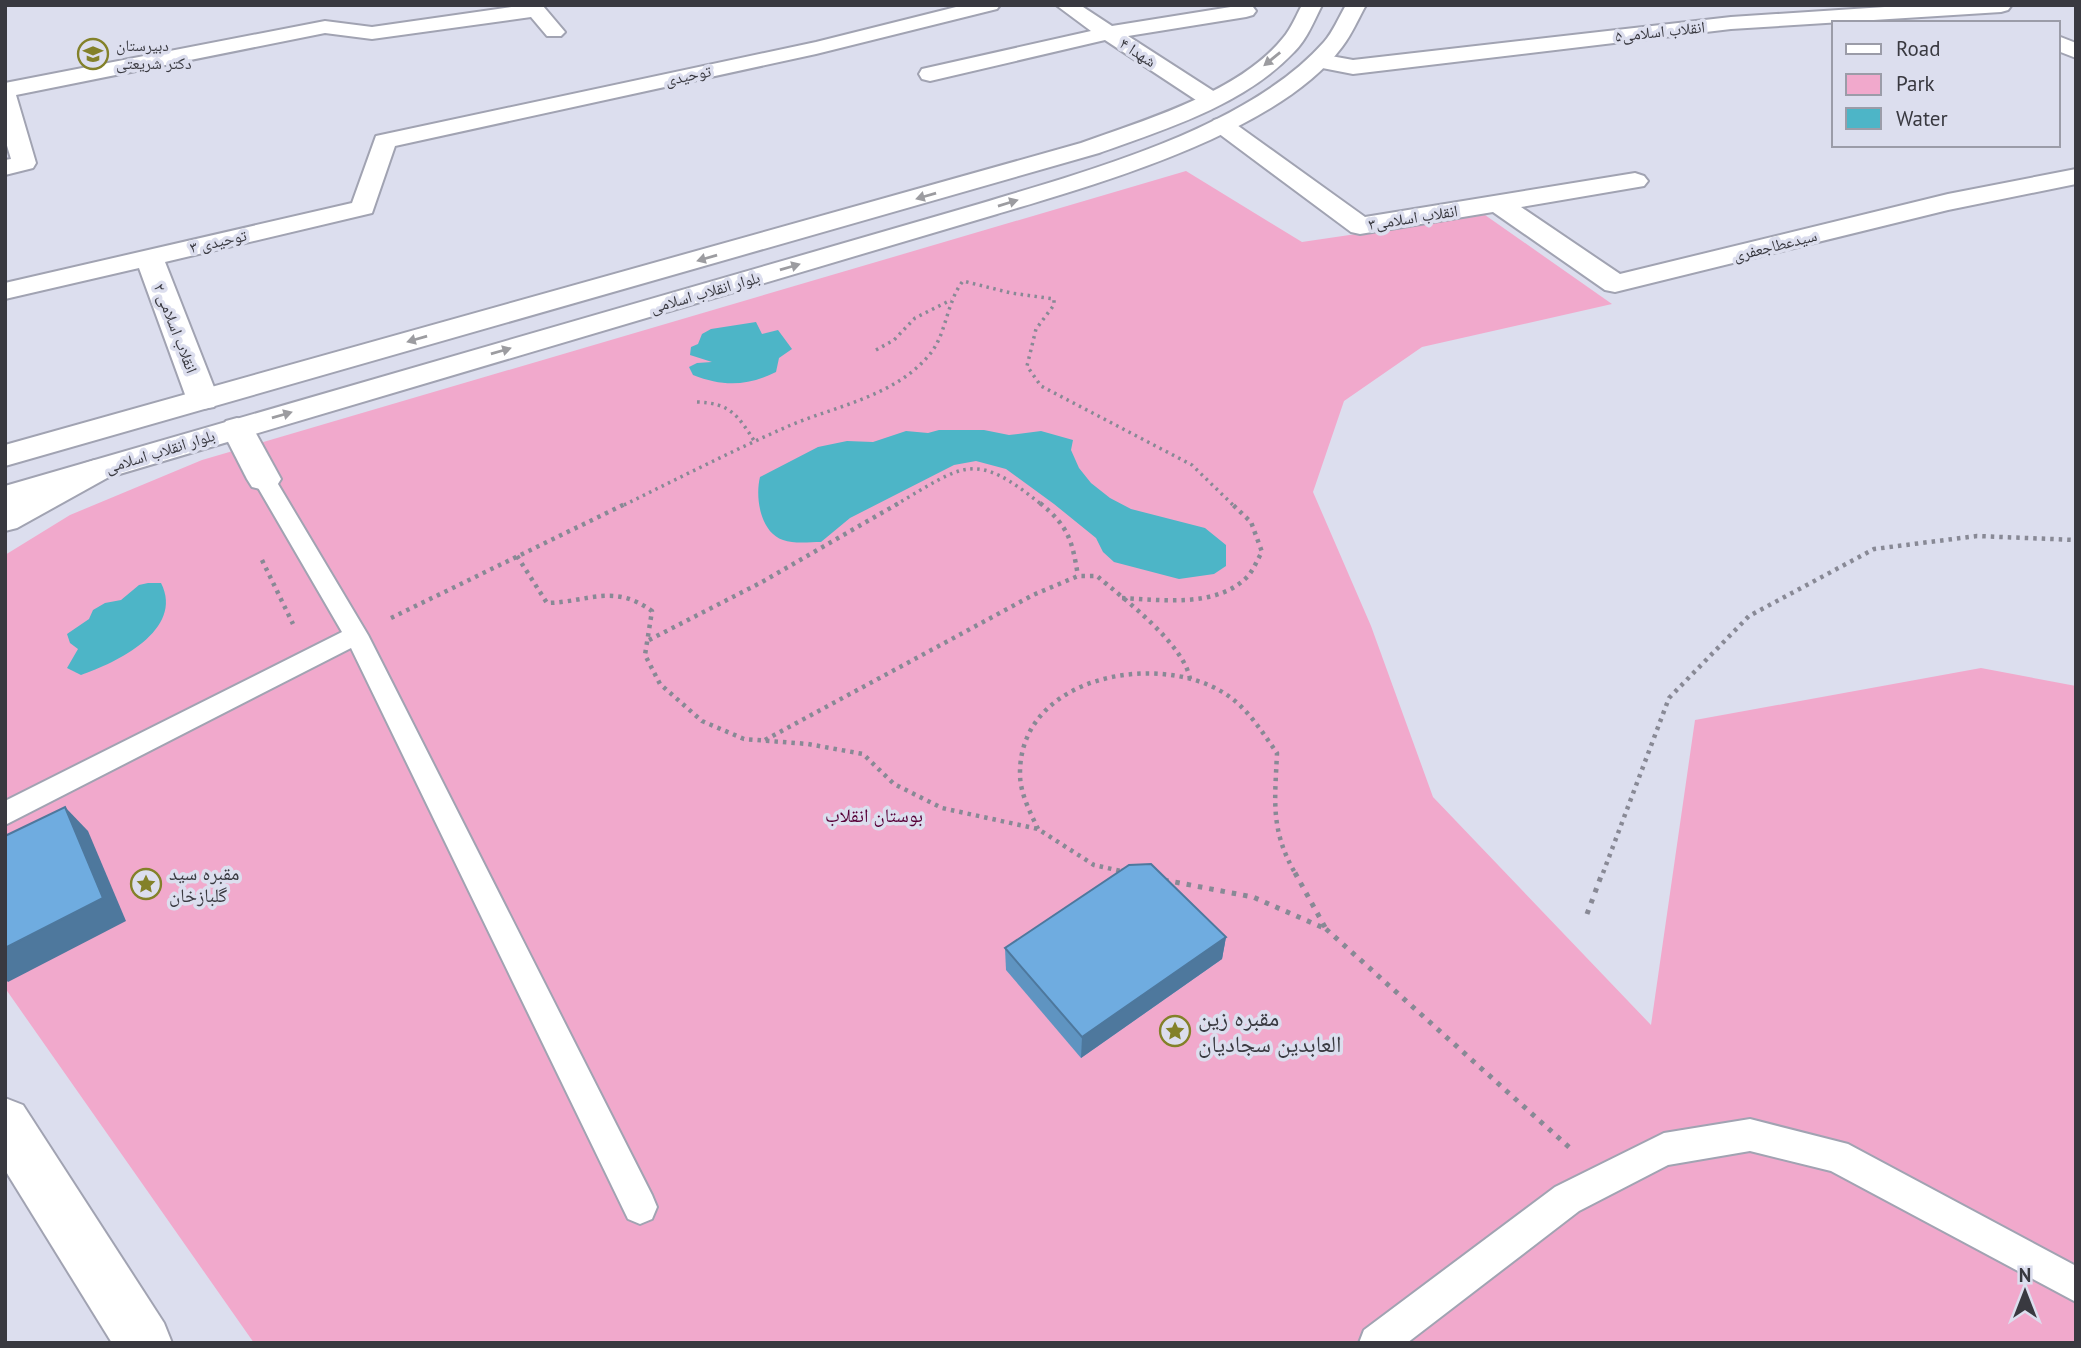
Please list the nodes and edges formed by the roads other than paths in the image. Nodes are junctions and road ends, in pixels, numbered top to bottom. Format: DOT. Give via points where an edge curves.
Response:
graph roads {
  1 [pos="990,5"];
  2 [pos="1066,5"];
  3 [pos="1312,5"];
  4 [pos="1356,5"];
  5 [pos="2006,9"];
  6 [pos="1246,11"];
  7 [pos="554,32"];
  8 [pos="1108,33"];
  9 [pos="2060,43"];
  10 [pos="2076,52"];
  11 [pos="1320,61"];
  12 [pos="930,74"];
  13 [pos="5,90"];
  14 [pos="5,95"];
  15 [pos="1210,99"];
  16 [pos="1223,125"];
  17 [pos="385,141"];
  18 [pos="5,168"];
  19 [pos="2076,176"];
  20 [pos="1635,181"];
  21 [pos="1497,203"];
  22 [pos="149,257"];
  23 [pos="5,291"];
  24 [pos="203,400"];
  25 [pos="237,428"];
  26 [pos="5,456"];
  27 [pos="99,469"];
  28 [pos="264,479"];
  29 [pos="5,497"];
  30 [pos="5,520"];
  31 [pos="356,635"];
  32 [pos="5,814"];
  33 [pos="5,1122"];
  34 [pos="639,1207"];
  35 [pos="2076,1285"];
  36 [pos="145,1343"];
  37 [pos="1377,1343"];
  1 -- 17 [label="street, توحیدی" via="816,48"];
  2 -- 8 [label="street, شهدا ۴"];
  3 -- 15 [label="street, بلوار انقلاب اسلامی, one-way" via="1286,48"];
  4 -- 11 [label="street, بلوار انقلاب اسلامی" via="1348,26"];
  5 -- 11 [label="street, انقلاب اسلامی۵" via="1731,23 1353,67"];
  6 -- 8 [label="street"];
  7 -- 13 [label="street" via="536,10 372,33 325,27"];
  8 -- 12 [label="street"];
  8 -- 15 [label="street, شهدا ۴"];
  9 -- 10 [label="street"];
  11 -- 16 [label="street, بلوار انقلاب اسلامی" via="1295,83"];
  14 -- 18 [label="street" via="23,163"];
  15 -- 24 [label="street, بلوار انقلاب اسلامی, one-way" via="1042,164"];
  16 -- 21 [label="street, انقلاب اسلامی۳" via="1360,226"];
  25 -- 16 [label="street, بلوار انقلاب اسلامی, one-way" via="1038,194"];
  17 -- 22 [label="street, توحیدی ۳" via="363,208"];
  19 -- 21 [label="street, سیدعطاجعفری" via="1948,202 1615,284"];
  20 -- 21 [label="street, انقلاب اسلامی۳"];
  22 -- 23 [label="street, توحیدی ۳"];
  22 -- 24 [label="street, انقلاب اسلامی ۲"];
  24 -- 26 [label="street, بلوار انقلاب اسلامی"];
  25 -- 27 [label="street, بلوار انقلاب اسلامی"];
  25 -- 28 [label="street"];
  27 -- 29 [label="street, بلوار انقلاب اسلامی"];
  27 -- 30 [label="street"];
  28 -- 31 [label="lane"];
  31 -- 32 [label="lane"];
  31 -- 34 [label="lane"];
  33 -- 36 [label="street"];
  35 -- 37 [label="lane" via="1836,1156 1750,1135 1664,1149 1567,1199"];
}
